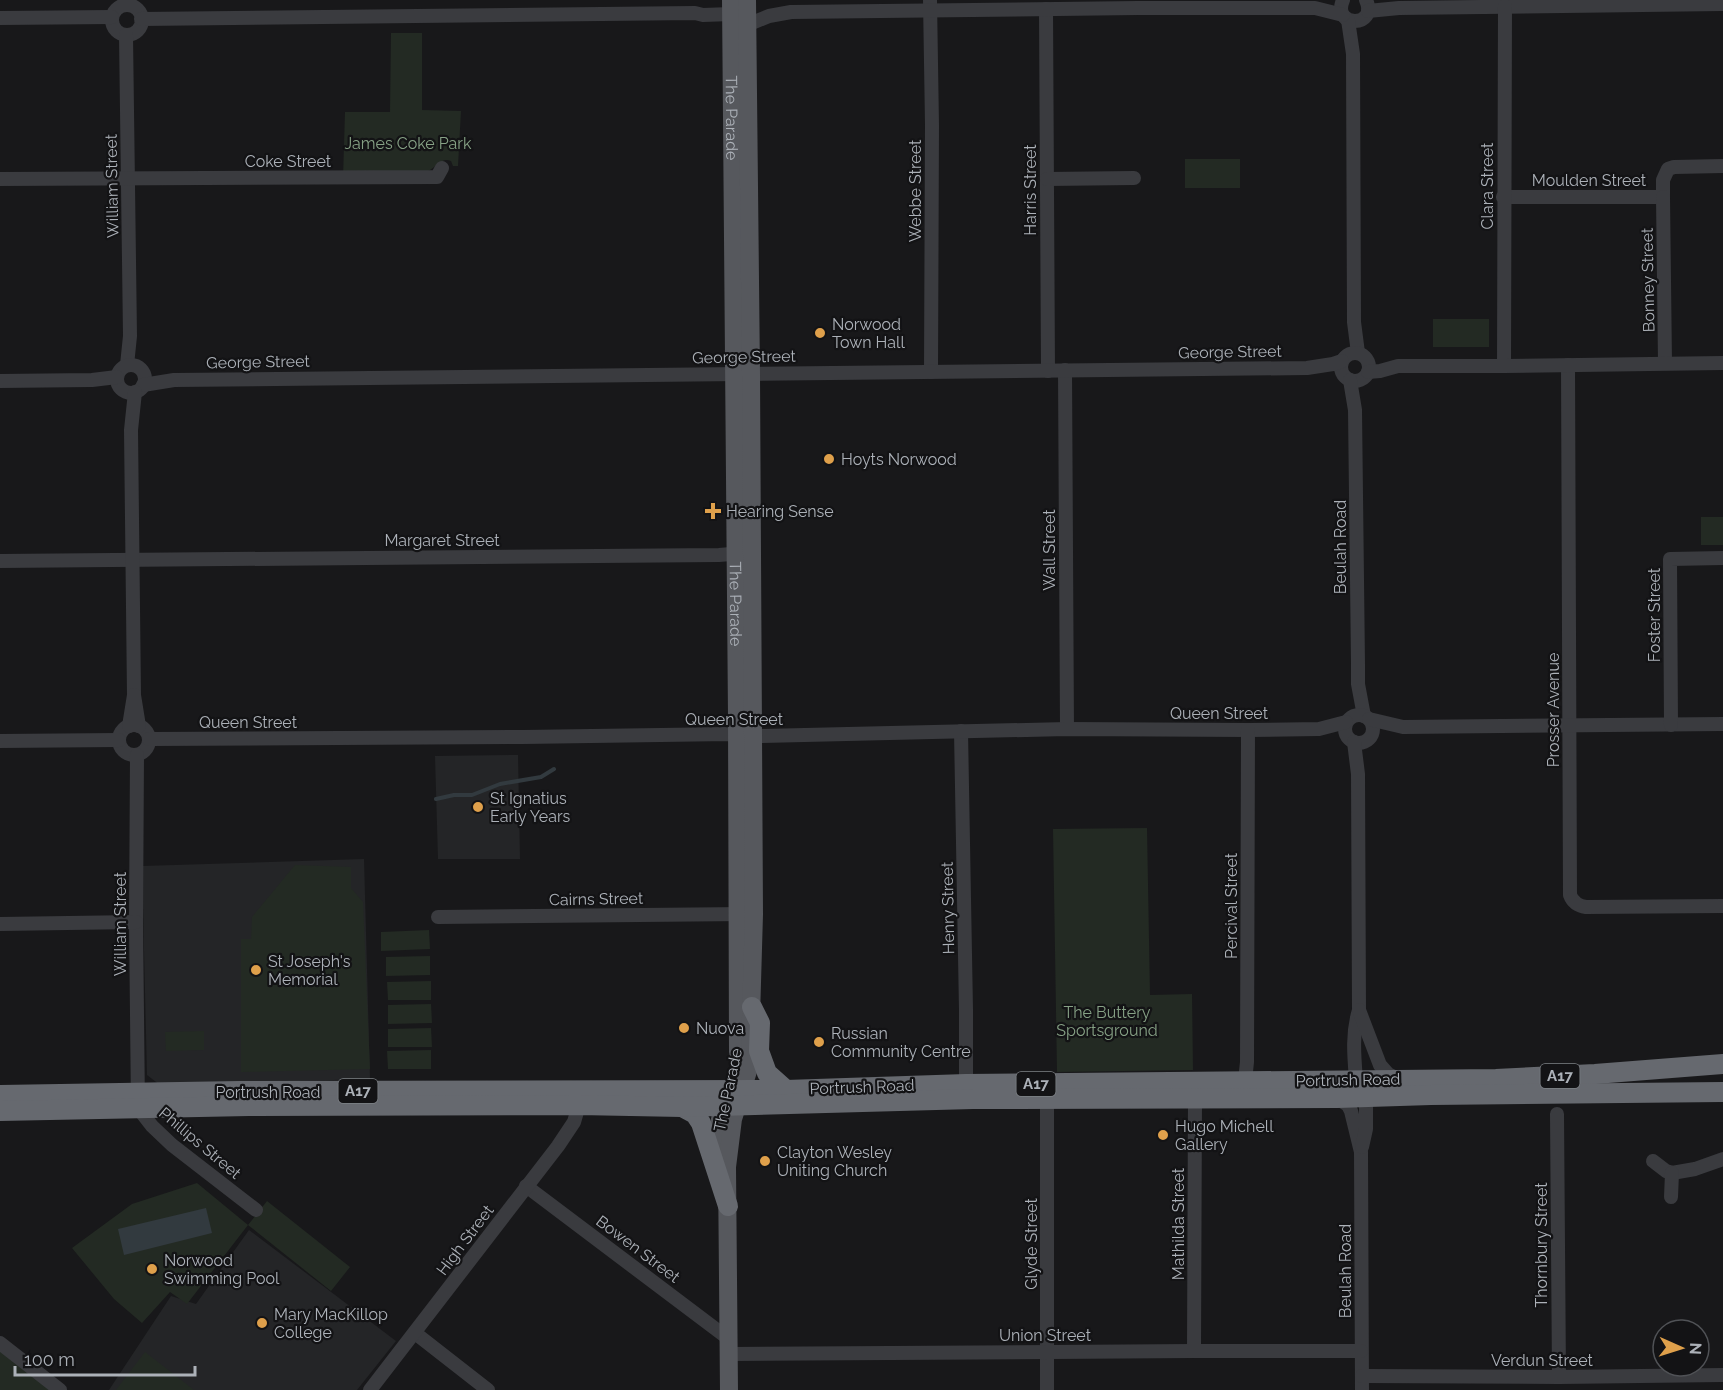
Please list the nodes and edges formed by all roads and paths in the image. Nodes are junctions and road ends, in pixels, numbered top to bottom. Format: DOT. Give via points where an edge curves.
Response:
graph roads {
  1 [pos="127,3"];
  2 [pos="1565,3"];
  3 [pos="1138,4"];
  4 [pos="1723,4"];
  5 [pos="929,5"];
  6 [pos="1504,6"];
  7 [pos="739,8"];
  8 [pos="1046,9"];
  9 [pos="1355,9"];
  10 [pos="112,17"];
  11 [pos="0,18"];
  12 [pos="141,19"];
  13 [pos="126,35"];
  14 [pos="1723,166"];
  15 [pos="442,168"];
  16 [pos="129,178"];
  17 [pos="1134,178"];
  18 [pos="0,179"];
  19 [pos="1047,179"];
  20 [pos="1663,196"];
  21 [pos="1503,197"];
  22 [pos="1665,363"];
  23 [pos="1723,363"];
  24 [pos="1504,366"];
  25 [pos="1568,366"];
  26 [pos="1355,367"];
  27 [pos="1048,370"];
  28 [pos="1065,370"];
  29 [pos="931,372"];
  30 [pos="743,374"];
  31 [pos="131,380"];
  32 [pos="0,381"];
  33 [pos="743,553"];
  34 [pos="1723,558"];
  35 [pos="132,559"];
  36 [pos="0,561"];
  37 [pos="1723,724"];
  38 [pos="1570,725"];
  39 [pos="1671,725"];
  40 [pos="134,726"];
  41 [pos="1359,728"];
  42 [pos="1067,729"];
  43 [pos="1248,730"];
  44 [pos="961,731"];
  45 [pos="745,735"];
  46 [pos="149,739"];
  47 [pos="119,740"];
  48 [pos="0,741"];
  49 [pos="136,755"];
  50 [pos="1723,906"];
  51 [pos="746,914"];
  52 [pos="438,917"];
  53 [pos="136,922"];
  54 [pos="0,924"];
  55 [pos="746,961"];
  56 [pos="752,1007"];
  57 [pos="1359,1010"];
  58 [pos="1722,1063"];
  59 [pos="1398,1079"];
  60 [pos="1356,1080"];
  61 [pos="1249,1081"];
  62 [pos="966,1084"];
  63 [pos="786,1090"];
  64 [pos="1723,1092"];
  65 [pos="0,1095"];
  66 [pos="1499,1095"];
  67 [pos="1195,1097"];
  68 [pos="1366,1097"];
  69 [pos="579,1098"];
  70 [pos="732,1098"];
  71 [pos="1047,1098"];
  72 [pos="1337,1098"];
  73 [pos="137,1101"];
  74 [pos="682,1107"];
  75 [pos="0,1111"];
  76 [pos="1557,1114"];
  77 [pos="1361,1152"];
  78 [pos="1723,1159"];
  79 [pos="1653,1161"];
  80 [pos="1672,1173"];
  81 [pos="526,1186"];
  82 [pos="1671,1197"];
  83 [pos="728,1206"];
  84 [pos="256,1210"];
  85 [pos="415,1333"];
  86 [pos="0,1343"];
  87 [pos="729,1346"];
  88 [pos="1194,1351"];
  89 [pos="1361,1351"];
  90 [pos="1047,1352"];
  91 [pos="1723,1375"];
  92 [pos="1362,1376"];
  93 [pos="1559,1377"];
  94 [pos="60,1390"];
  95 [pos="370,1390"];
  96 [pos="488,1390"];
  97 [pos="729,1390"];
  98 [pos="1047,1390"];
  99 [pos="1362,1390"];
  1 -- 10 [label="street"];
  1 -- 12 [label="street"];
  2 -- 4 [label="street"];
  2 -- 6 [label="street"];
  3 -- 8 [label="street"];
  3 -- 9 [label="street"];
  5 -- 7 [label="street" via="791,12"];
  5 -- 8 [label="street"];
  5 -- 29 [label="street, Webbe Street"];
  6 -- 9 [label="street"];
  6 -- 21 [label="street, Clara Street"];
  7 -- 12 [label="street" via="695,13"];
  7 -- 30 [label="main road, The Parade"];
  8 -- 19 [label="street, Harris Street"];
  9 -- 26 [label="street, Beulah Road"];
  10 -- 11 [label="street"];
  10 -- 13 [label="street" via="114,28"];
  12 -- 13 [label="street" via="139,29"];
  13 -- 16 [label="street, William Street"];
  14 -- 20 [label="street, Moulden Street" via="1668,170 1663,180"];
  15 -- 16 [label="street, Coke Street" via="437,177"];
  16 -- 18 [label="street"];
  16 -- 31 [label="street, William Street"];
  17 -- 19 [label="street"];
  19 -- 27 [label="street, Harris Street"];
  20 -- 21 [label="street, Moulden Street"];
  20 -- 22 [label="street, Bonney Street"];
  21 -- 24 [label="street, Clara Street"];
  22 -- 23 [label="street, George Street"];
  22 -- 25 [label="street, George Street"];
  24 -- 25 [label="street, George Street"];
  24 -- 26 [label="street, George Street" via="1398,366 1380,360"];
  25 -- 38 [label="street, Prosser Avenue"];
  26 -- 28 [label="street, George Street"];
  26 -- 41 [label="street, Beulah Road" via="1362,391 1355,410"];
  27 -- 28 [label="street, George Street"];
  27 -- 29 [label="street, George Street"];
  28 -- 42 [label="street, Wall Street"];
  29 -- 30 [label="street, George Street"];
  30 -- 31 [label="street, George Street"];
  30 -- 33 [label="main road, The Parade"];
  31 -- 32 [label="street, George Street"];
  31 -- 35 [label="street, William Street"];
  33 -- 35 [label="street, Margaret Street"];
  33 -- 45 [label="main road, The Parade"];
  34 -- 39 [label="street, Foster Street" via="1670,559"];
  35 -- 36 [label="street, Margaret Street"];
  35 -- 40 [label="street, William Street"];
  37 -- 39 [label="street, Queen Street"];
  38 -- 39 [label="street, Queen Street"];
  38 -- 41 [label="street, Queen Street"];
  38 -- 50 [label="street, Prosser Avenue" via="1572,900 1586,907"];
  40 -- 46 [label="street" via="146,731"];
  40 -- 47 [label="street" via="122,731"];
  41 -- 43 [label="street, Queen Street"];
  41 -- 57 [label="street, Beulah Road"];
  42 -- 43 [label="street, Queen Street"];
  42 -- 44 [label="street, Queen Street"];
  43 -- 61 [label="street, Percival Street"];
  44 -- 45 [label="street, Queen Street"];
  44 -- 62 [label="street, Henry Street"];
  45 -- 46 [label="street, Queen Street"];
  45 -- 51 [label="main road, The Parade"];
  46 -- 49 [label="street" via="147,748"];
  47 -- 48 [label="street"];
  47 -- 49 [label="street" via="124,752"];
  49 -- 53 [label="street, William Street"];
  51 -- 52 [label="street, Cairns Street"];
  51 -- 55 [label="main road, The Parade"];
  53 -- 54 [label="street"];
  53 -- 73 [label="street, William Street"];
  55 -- 56 [label="main road, The Parade"];
  55 -- 70 [label="main road, The Parade"];
  56 -- 63 [label="highway" via="760,1023 759,1051 767,1073"];
  56 -- 70 [label="main road, The Parade" via="748,1071"];
  57 -- 59 [label="street, Beulah Road" via="1380,1065"];
  57 -- 60 [label="street, Beulah Road" via="1354,1026"];
  58 -- 59 [label="highway, Portrush Road / A17" via="1496,1079"];
  59 -- 60 [label="highway, Portrush Road / A17"];
  60 -- 61 [label="highway, Portrush Road / A17"];
  60 -- 66 [label="highway" via="1377,1088 1468,1087"];
  61 -- 62 [label="highway, Portrush Road / A17"];
  61 -- 68 [label="highway" via="1266,1088 1344,1088"];
  62 -- 63 [label="highway, Portrush Road / A17"];
  63 -- 70 [label="highway, Portrush Road / A17"];
  64 -- 66 [label="highway, Portrush Road / A17"];
  65 -- 73 [label="highway, Portrush Road / A17"];
  66 -- 68 [label="highway, Portrush Road / A17"];
  67 -- 71 [label="highway, Portrush Road / A17"];
  67 -- 72 [label="highway, Portrush Road / A17"];
  67 -- 88 [label="street, Mathilda Street"];
  68 -- 72 [label="highway, Portrush Road / A17"];
  68 -- 77 [label="street, Beulah Road"];
  69 -- 70 [label="highway, Portrush Road / A17"];
  69 -- 73 [label="highway, Portrush Road / A17"];
  69 -- 74 [label="highway, Portrush Road / A17"];
  69 -- 81 [label="street, High Street" via="569,1130"];
  70 -- 71 [label="highway, Portrush Road / A17"];
  70 -- 74 [label="highway, Portrush Road / A17"];
  70 -- 83 [label="main road, The Parade"];
  71 -- 90 [label="street, Glyde Street"];
  72 -- 77 [label="street, Beulah Road" via="1351,1111"];
  73 -- 75 [label="highway, Portrush Road / A17"];
  73 -- 84 [label="street, Phillips Street" via="152,1126 172,1145"];
  74 -- 83 [label="highway" via="695,1114 701,1123"];
  76 -- 93 [label="street, Thornbury Street"];
  77 -- 89 [label="street, Beulah Road"];
  78 -- 80 [label="street"];
  79 -- 80 [label="street"];
  80 -- 82 [label="street"];
  81 -- 85 [label="street, High Street"];
  81 -- 87 [label="street, Bowen Street"];
  83 -- 87 [label="main road, The Parade"];
  85 -- 95 [label="street, High Street"];
  85 -- 96 [label="street"];
  86 -- 94 [label="street"];
  87 -- 90 [label="street, Union Street"];
  87 -- 97 [label="main road, The Parade"];
  88 -- 89 [label="street, Union Street"];
  88 -- 90 [label="street, Union Street"];
  89 -- 92 [label="street, Beulah Road"];
  90 -- 98 [label="street, Glyde Street"];
  91 -- 93 [label="street, Verdun Street"];
  92 -- 93 [label="street, Verdun Street"];
  92 -- 99 [label="street, Beulah Road"];
}
